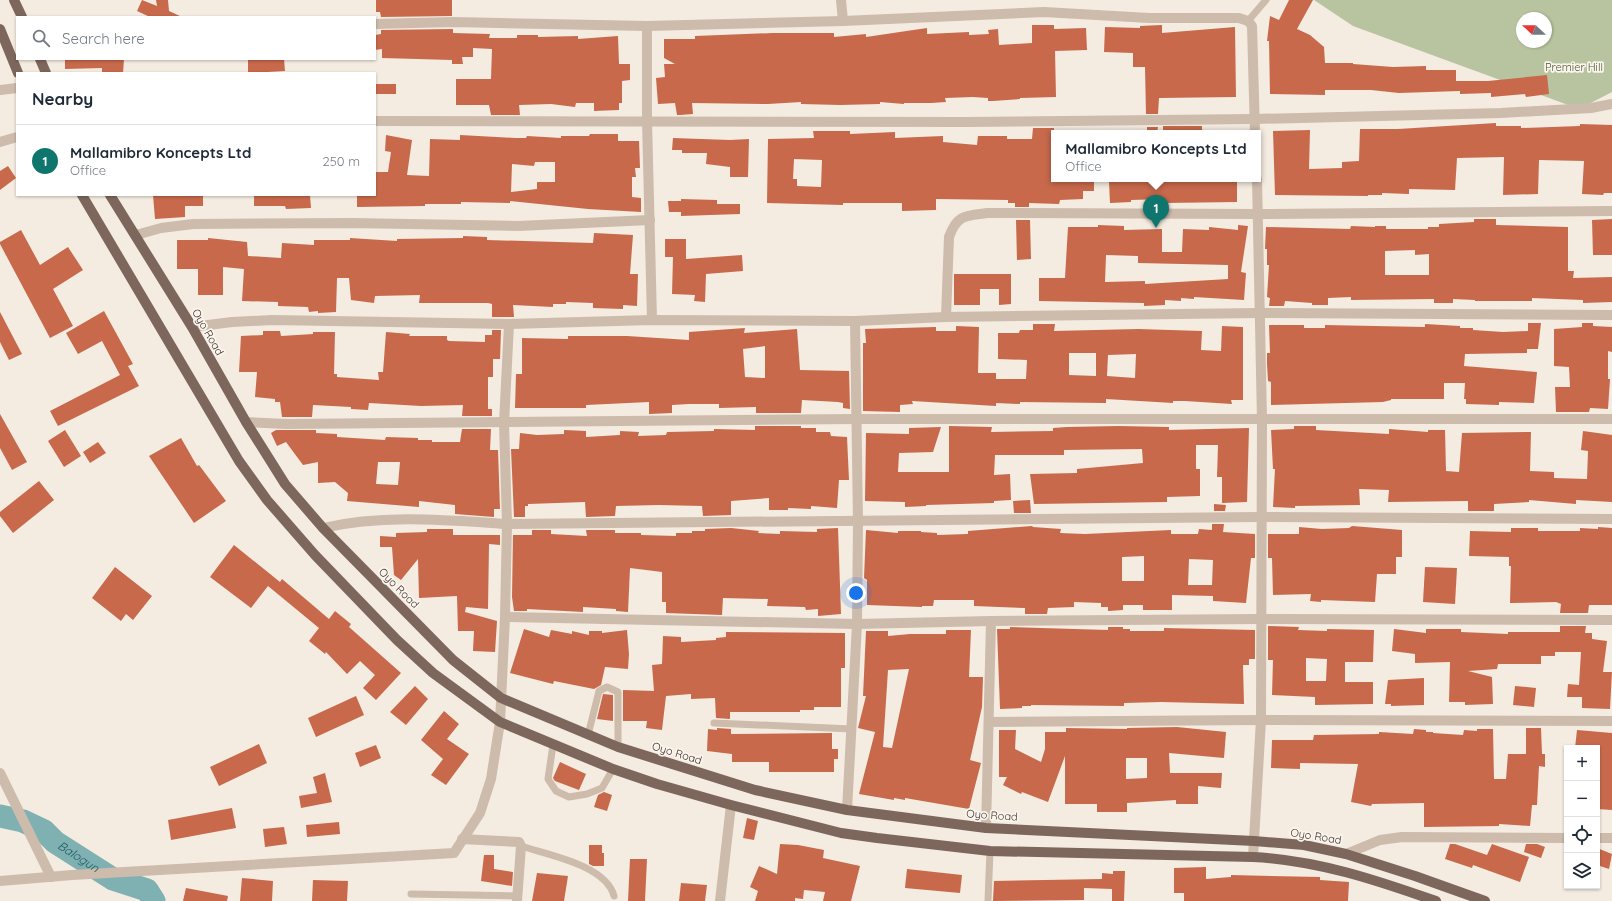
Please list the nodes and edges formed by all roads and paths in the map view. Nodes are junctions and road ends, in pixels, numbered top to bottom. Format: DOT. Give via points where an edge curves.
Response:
graph roads {
  1 [pos="14,0"];
  2 [pos="841,0"];
  3 [pos="1266,0"];
  4 [pos="22,16"];
  5 [pos="843,21"];
  6 [pos="1248,21"];
  7 [pos="376,24"];
  8 [pos="647,26"];
  9 [pos="0,29"];
  10 [pos="40,60"];
  11 [pos="18,72"];
  12 [pos="46,72"];
  13 [pos="16,88"];
  14 [pos="0,90"];
  15 [pos="1612,104"];
  16 [pos="1255,119"];
  17 [pos="376,121"];
  18 [pos="646,121"];
  19 [pos="1255,130"];
  20 [pos="16,137"];
  21 [pos="0,142"];
  22 [pos="1257,182"];
  23 [pos="83,196"];
  24 [pos="111,196"];
  25 [pos="1612,212"];
  26 [pos="1258,214"];
  27 [pos="650,220"];
  28 [pos="136,235"];
  29 [pos="1260,313"];
  30 [pos="1612,315"];
  31 [pos="946,317"];
  32 [pos="652,320"];
  33 [pos="855,322"];
  34 [pos="509,324"];
  35 [pos="192,327"];
  36 [pos="858,419"];
  37 [pos="1612,419"];
  38 [pos="1262,420"];
  39 [pos="246,422"];
  40 [pos="504,423"];
  41 [pos="1260,517"];
  42 [pos="1612,519"];
  43 [pos="858,522"];
  44 [pos="506,524"];
  45 [pos="323,528"];
  46 [pos="505,617"];
  47 [pos="1261,619"];
  48 [pos="1612,620"];
  49 [pos="990,621"];
  50 [pos="857,624"];
  51 [pos="501,698"];
  52 [pos="1261,720"];
  53 [pos="1612,721"];
  54 [pos="500,722"];
  55 [pos="989,722"];
  56 [pos="714,723"];
  57 [pos="852,729"];
  58 [pos="588,734"];
  59 [pos="553,745"];
  60 [pos="618,747"];
  61 [pos="613,769"];
  62 [pos="0,773"];
  63 [pos="731,805"];
  64 [pos="848,810"];
  65 [pos="986,828"];
  66 [pos="1564,838"];
  67 [pos="1600,838"];
  68 [pos="1612,838"];
  69 [pos="462,839"];
  70 [pos="1254,840"];
  71 [pos="521,846"];
  72 [pos="990,851"];
  73 [pos="1346,854"];
  74 [pos="1254,857"];
  75 [pos="51,877"];
  76 [pos="0,881"];
  77 [pos="411,894"];
  78 [pos="614,896"];
  79 [pos="1410,896"];
  80 [pos="517,899"];
  81 [pos="720,901"];
  82 [pos="988,901"];
  83 [pos="1436,901"];
  84 [pos="1485,901"];
  1 -- 4 [label="main road"];
  2 -- 5 [label="street"];
  3 -- 6 [label="lane"];
  5 -- 6 [label="street" via="1044,12 1149,18 1239,18"];
  5 -- 8 [label="street"];
  6 -- 16 [label="street" via="1252,26"];
  7 -- 8 [label="street" via="453,22"];
  8 -- 18 [label="street"];
  9 -- 11 [label="main road"];
  10 -- 12 [label="main road"];
  13 -- 14 [label="street"];
  15 -- 16 [label="street" via="1592,108 1501,113"];
  16 -- 18 [label="street" via="968,122"];
  16 -- 19 [label="street"];
  17 -- 18 [label="street"];
  18 -- 27 [label="street"];
  20 -- 21 [label="street"];
  22 -- 26 [label="street"];
  23 -- 54 [label="main road" via="239,461 267,500 397,640 432,673"];
  24 -- 28 [label="main road, Oyo Road"];
  25 -- 26 [label="street"];
  26 -- 29 [label="street"];
  26 -- 31 [label="street" via="987,213 961,217 953,226 949,237"];
  27 -- 28 [label="street" via="518,226 193,224 161,228"];
  27 -- 32 [label="street"];
  28 -- 35 [label="main road, Oyo Road"];
  29 -- 30 [label="street"];
  29 -- 31 [label="street"];
  29 -- 38 [label="street"];
  31 -- 33 [label="street"];
  32 -- 33 [label="street"];
  32 -- 34 [label="street"];
  33 -- 36 [label="street"];
  34 -- 35 [label="street" via="272,320"];
  34 -- 40 [label="street"];
  35 -- 39 [label="main road, Oyo Road"];
  36 -- 38 [label="street"];
  36 -- 40 [label="street"];
  36 -- 43 [label="street"];
  37 -- 38 [label="street"];
  38 -- 41 [label="street"];
  39 -- 40 [label="street"];
  39 -- 45 [label="main road, Oyo Road" via="286,484"];
  40 -- 44 [label="street"];
  41 -- 42 [label="street"];
  41 -- 43 [label="street"];
  41 -- 47 [label="street"];
  43 -- 44 [label="street"];
  43 -- 50 [label="street"];
  44 -- 45 [label="street" via="437,520 369,521"];
  44 -- 46 [label="street"];
  45 -- 51 [label="main road, Oyo Road" via="453,660"];
  46 -- 50 [label="street"];
  46 -- 51 [label="street"];
  47 -- 48 [label="street"];
  47 -- 49 [label="street"];
  47 -- 52 [label="street"];
  49 -- 50 [label="street"];
  49 -- 55 [label="street"];
  50 -- 57 [label="street"];
  51 -- 54 [label="street"];
  51 -- 58 [label="main road, Oyo Road"];
  52 -- 53 [label="street"];
  52 -- 55 [label="street"];
  52 -- 70 [label="street"];
  54 -- 59 [label="main road"];
  54 -- 69 [label="street" via="491,779 480,813"];
  55 -- 65 [label="street"];
  56 -- 57 [label="lane"];
  57 -- 64 [label="street"];
  58 -- 60 [label="main road, Oyo Road"];
  58 -- 60 [label="lane" via="599,691 607,687 618,692"];
  59 -- 61 [label="main road"];
  59 -- 61 [label="lane" via="548,779 556,791 569,797 602,788"];
  60 -- 64 [label="main road, Oyo Road" via="755,790"];
  61 -- 63 [label="main road"];
  62 -- 75 [label="street"];
  63 -- 72 [label="main road" via="841,833"];
  63 -- 81 [label="street"];
  64 -- 65 [label="main road, Oyo Road"];
  65 -- 70 [label="main road, Oyo Road"];
  66 -- 73 [label="street" via="1402,837 1380,840"];
  67 -- 68 [label="street"];
  69 -- 71 [label="street" via="513,841 520,842"];
  69 -- 75 [label="street" via="454,853"];
  70 -- 73 [label="main road, Oyo Road" via="1304,845"];
  70 -- 74 [label="street"];
  71 -- 78 [label="lane" via="578,864 608,882"];
  71 -- 80 [label="street"];
  72 -- 74 [label="main road"];
  72 -- 82 [label="lane"];
  73 -- 84 [label="main road, Oyo Road"];
  74 -- 79 [label="main road" via="1297,861 1338,869"];
  75 -- 76 [label="street"];
  77 -- 80 [label="lane"];
  79 -- 83 [label="main road"];
}
